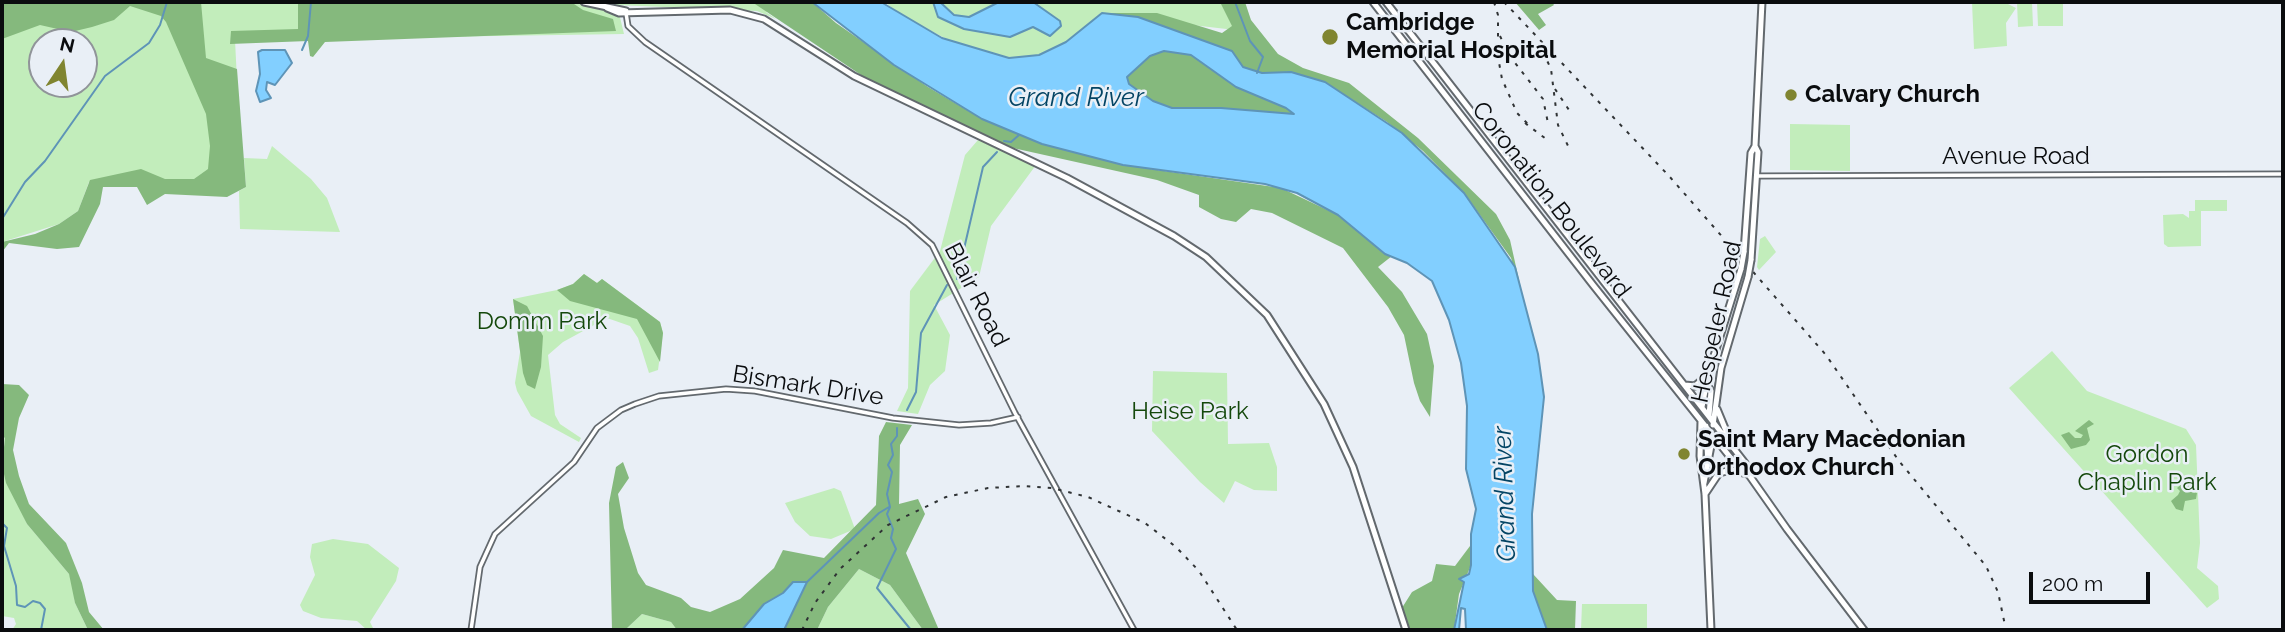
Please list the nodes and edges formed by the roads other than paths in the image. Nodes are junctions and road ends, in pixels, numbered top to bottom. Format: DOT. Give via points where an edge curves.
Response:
graph roads {
  1 [pos="584,2"];
  2 [pos="1373,2"];
  3 [pos="1386,2"];
  4 [pos="1762,2"];
  5 [pos="626,11"];
  6 [pos="1755,146"];
  7 [pos="2283,174"];
  8 [pos="1749,176"];
  9 [pos="1757,176"];
  10 [pos="1531,187"];
  11 [pos="1522,193"];
  12 [pos="1581,252"];
  13 [pos="1576,261"];
  14 [pos="1624,307"];
  15 [pos="1616,313"];
  16 [pos="1661,355"];
  17 [pos="1654,361"];
  18 [pos="1709,375"];
  19 [pos="1706,384"];
  20 [pos="1685,385"];
  21 [pos="1716,404"];
  22 [pos="1702,409"];
  23 [pos="1018,417"];
  24 [pos="1701,420"];
  25 [pos="1712,421"];
  26 [pos="1706,426"];
  27 [pos="1713,433"];
  28 [pos="1733,447"];
  29 [pos="1708,471"];
  30 [pos="1749,475"];
  31 [pos="1704,483"];
  32 [pos="1705,494"];
  33 [pos="471,630"];
  34 [pos="1134,630"];
  35 [pos="1406,630"];
  36 [pos="1710,630"];
  37 [pos="1864,630"];
  1 -- 5 [label="main road"];
  2 -- 11 [label="main road, Coronation Boulevard"];
  3 -- 10 [label="main road, Coronation Boulevard"];
  4 -- 6 [label="main road, Hespeler Road"];
  5 -- 23 [label="street, Blair Road" via="628,26 645,42 926,238 943,263"];
  5 -- 35 [label="main road" via="730,10 777,25 874,87 1055,172 1162,229 1227,274 1282,334 1337,428"];
  6 -- 8 [label="main road, Hespeler Road"];
  6 -- 9 [label="main road, Hespeler Road"];
  7 -- 9 [label="street, Avenue Road"];
  8 -- 9 [label="street, Avenue Road"];
  8 -- 18 [label="main road, Hespeler Road, bridge" via="1741,270"];
  9 -- 21 [label="main road, Hespeler Road, bridge" via="1748,277 1721,368"];
  10 -- 11 [label="main road"];
  10 -- 12 [label="main road, Coronation Boulevard"];
  11 -- 13 [label="main road, Coronation Boulevard"];
  12 -- 13 [label="main road"];
  12 -- 14 [label="main road, Coronation Boulevard"];
  13 -- 15 [label="main road, Coronation Boulevard"];
  14 -- 15 [label="main road"];
  14 -- 16 [label="main road, Coronation Boulevard"];
  15 -- 17 [label="main road, Coronation Boulevard"];
  16 -- 17 [label="main road"];
  16 -- 20 [label="main road, Coronation Boulevard"];
  17 -- 24 [label="main road, Coronation Boulevard"];
  18 -- 19 [label="main road, Hespeler Road"];
  18 -- 20 [label="main road" via="1696,386"];
  19 -- 22 [label="main road, Hespeler Road"];
  19 -- 25 [label="main road" via="1711,391"];
  20 -- 22 [label="main road, Coronation Boulevard"];
  21 -- 25 [label="main road, Hespeler Road"];
  21 -- 28 [label="main road"];
  22 -- 24 [label="main road, Hespeler Road"];
  22 -- 25 [label="main road, Coronation Boulevard"];
  22 -- 26 [label="main road"];
  23 -- 33 [label="street, Bismark Drive" via="954,424 726,389 659,396 635,404 597,428 574,462 495,534 483,556"];
  23 -- 34 [label="street, Blair Road"];
  24 -- 26 [label="main road, Coronation Boulevard"];
  24 -- 31 [label="main road, Hespeler Road"];
  25 -- 27 [label="main road"];
  25 -- 28 [label="main road, Coronation Boulevard"];
  26 -- 27 [label="main road, Coronation Boulevard"];
  26 -- 29 [label="main road"];
  27 -- 29 [label="main road"];
  27 -- 30 [label="main road, Coronation Boulevard"];
  28 -- 30 [label="main road"];
  29 -- 31 [label="main road"];
  30 -- 32 [label="main road" via="1725,470"];
  30 -- 37 [label="main road"];
  31 -- 32 [label="main road, Hespeler Road"];
  32 -- 36 [label="main road, Hespeler Road"];
}
